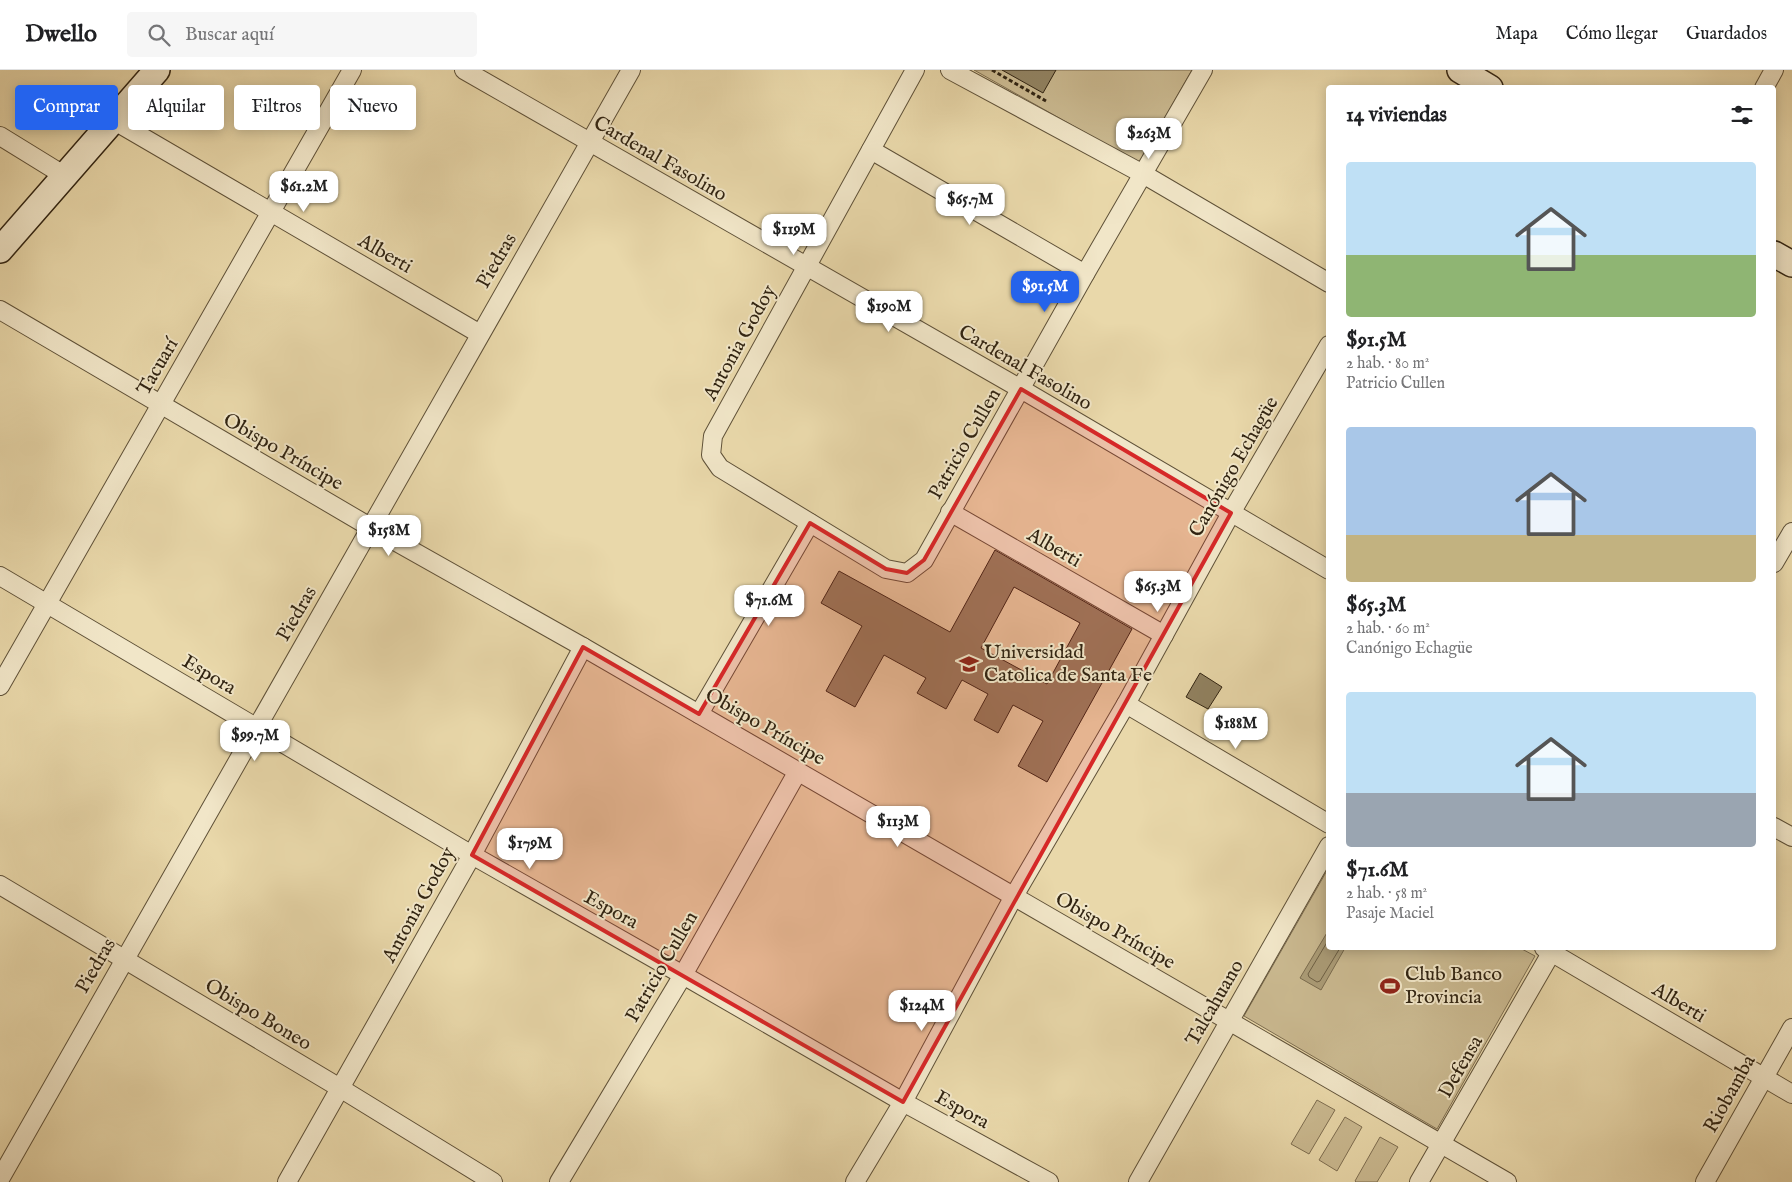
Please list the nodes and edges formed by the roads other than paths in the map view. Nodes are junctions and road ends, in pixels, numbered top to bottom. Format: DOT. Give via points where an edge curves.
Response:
graph roads {
  1 [pos="157,70"];
  2 [pos="352,70"];
  3 [pos="464,70"];
  4 [pos="631,70"];
  5 [pos="915,70"];
  6 [pos="950,70"];
  7 [pos="1203,70"];
  8 [pos="1774,70"];
  9 [pos="1766,85"];
  10 [pos="118,114"];
  11 [pos="118,123"];
  12 [pos="104,130"];
  13 [pos="0,136"];
  14 [pos="589,142"];
  15 [pos="871,150"];
  16 [pos="1143,174"];
  17 [pos="65,176"];
  18 [pos="271,213"];
  19 [pos="0,250"];
  20 [pos="1776,255"];
  21 [pos="1792,264"];
  22 [pos="806,267"];
  23 [pos="1085,274"];
  24 [pos="1326,281"];
  25 [pos="0,310"];
  26 [pos="480,334"];
  27 [pos="1326,350"];
  28 [pos="1021,389"];
  29 [pos="160,405"];
  30 [pos="950,512"];
  31 [pos="1231,513"];
  32 [pos="810,523"];
  33 [pos="370,527"];
  34 [pos="1792,532"];
  35 [pos="1783,547"];
  36 [pos="1776,559"];
  37 [pos="1326,568"];
  38 [pos="0,576"];
  39 [pos="47,604"];
  40 [pos="1164,635"];
  41 [pos="583,647"];
  42 [pos="0,686"];
  43 [pos="1126,704"];
  44 [pos="699,714"];
  45 [pos="256,728"];
  46 [pos="798,771"];
  47 [pos="1326,822"];
  48 [pos="1776,828"];
  49 [pos="1792,837"];
  50 [pos="1326,851"];
  51 [pos="472,856"];
  52 [pos="0,885"];
  53 [pos="1014,896"];
  54 [pos="1549,950"];
  55 [pos="1552,950"];
  56 [pos="124,960"];
  57 [pos="683,975"];
  58 [pos="1229,1022"];
  59 [pos="1792,1028"];
  60 [pos="1763,1078"];
  61 [pos="340,1088"];
  62 [pos="1792,1094"];
  63 [pos="903,1102"];
  64 [pos="1442,1144"];
  65 [pos="4,1177"];
  66 [pos="287,1182"];
  67 [pos="493,1182"];
  68 [pos="560,1182"];
  69 [pos="855,1182"];
  70 [pos="1049,1182"];
  71 [pos="1138,1182"];
  72 [pos="1419,1182"];
  73 [pos="1507,1182"];
  74 [pos="1704,1182"];
  1 -- 10 [label="main road"];
  2 -- 18 [label="street, Tacuarí"];
  3 -- 14 [label="street, Cardenal Fasolino"];
  4 -- 14 [label="street, Piedras"];
  5 -- 15 [label="street, Antonia Godoy"];
  6 -- 16 [label="street"];
  7 -- 16 [label="street, Patricio Cullen"];
  8 -- 9 [label="street"];
  11 -- 18 [label="street, Alberti"];
  12 -- 17 [label="main road"];
  13 -- 17 [label="street"];
  14 -- 22 [label="street, Cardenal Fasolino"];
  14 -- 26 [label="street, Piedras"];
  15 -- 22 [label="street, Antonia Godoy"];
  15 -- 23 [label="street"];
  16 -- 23 [label="street, Patricio Cullen"];
  16 -- 24 [label="street"];
  17 -- 19 [label="main road"];
  18 -- 26 [label="street, Alberti"];
  18 -- 29 [label="street, Tacuarí"];
  20 -- 21 [label="main road"];
  22 -- 28 [label="street, Cardenal Fasolino"];
  22 -- 32 [label="street, Antonia Godoy" via="713,436 711,455 720,468"];
  23 -- 28 [label="street, Patricio Cullen"];
  25 -- 29 [label="street, Obispo Príncipe"];
  26 -- 33 [label="street, Piedras"];
  27 -- 31 [label="street, Canónigo Echagüe"];
  28 -- 30 [label="street, Patricio Cullen"];
  28 -- 31 [label="street, Cardenal Fasolino"];
  29 -- 33 [label="street, Obispo Príncipe"];
  29 -- 39 [label="street, Tacuarí"];
  30 -- 32 [label="street, Patricio Cullen" via="924,560 907,573 886,569"];
  30 -- 40 [label="street, Alberti"];
  31 -- 37 [label="street, Cardenal Fasolino"];
  31 -- 40 [label="street, Canónigo Echagüe"];
  32 -- 44 [label="street"];
  33 -- 41 [label="street, Obispo Príncipe"];
  33 -- 45 [label="street, Piedras"];
  34 -- 35 [label="street"];
  35 -- 36 [label="street"];
  38 -- 39 [label="street, Espora"];
  39 -- 42 [label="street, Tacuarí"];
  39 -- 45 [label="street, Espora"];
  40 -- 43 [label="street, Canónigo Echagüe"];
  41 -- 44 [label="street, Obispo Príncipe"];
  41 -- 51 [label="street, Antonia Godoy"];
  43 -- 47 [label="street"];
  43 -- 53 [label="street, Canónigo Echagüe"];
  44 -- 46 [label="street, Obispo Príncipe"];
  45 -- 51 [label="street, Espora"];
  45 -- 56 [label="street, Piedras"];
  46 -- 53 [label="street, Obispo Príncipe"];
  46 -- 57 [label="street, Patricio Cullen"];
  48 -- 49 [label="street"];
  50 -- 58 [label="street, Talcahuano"];
  51 -- 57 [label="street, Espora"];
  51 -- 61 [label="street, Antonia Godoy"];
  52 -- 56 [label="street, Obispo Boneo"];
  53 -- 58 [label="street, Obispo Príncipe"];
  53 -- 63 [label="street, Canónigo Echagüe"];
  54 -- 64 [label="street, Defensa"];
  55 -- 60 [label="street, Alberti"];
  56 -- 61 [label="street, Obispo Boneo"];
  56 -- 65 [label="street, Piedras"];
  57 -- 63 [label="street, Espora"];
  57 -- 68 [label="street, Patricio Cullen"];
  58 -- 64 [label="street, Obispo Príncipe"];
  58 -- 71 [label="street, Talcahuano"];
  59 -- 60 [label="street, Riobamba"];
  60 -- 62 [label="street, Alberti"];
  60 -- 74 [label="street, Riobamba"];
  61 -- 66 [label="street, Antonia Godoy"];
  61 -- 67 [label="street, Obispo Boneo"];
  63 -- 69 [label="street, Canónigo Echagüe"];
  63 -- 70 [label="street, Espora"];
  64 -- 72 [label="street, Defensa"];
  64 -- 73 [label="street, Obispo Príncipe"];
}
